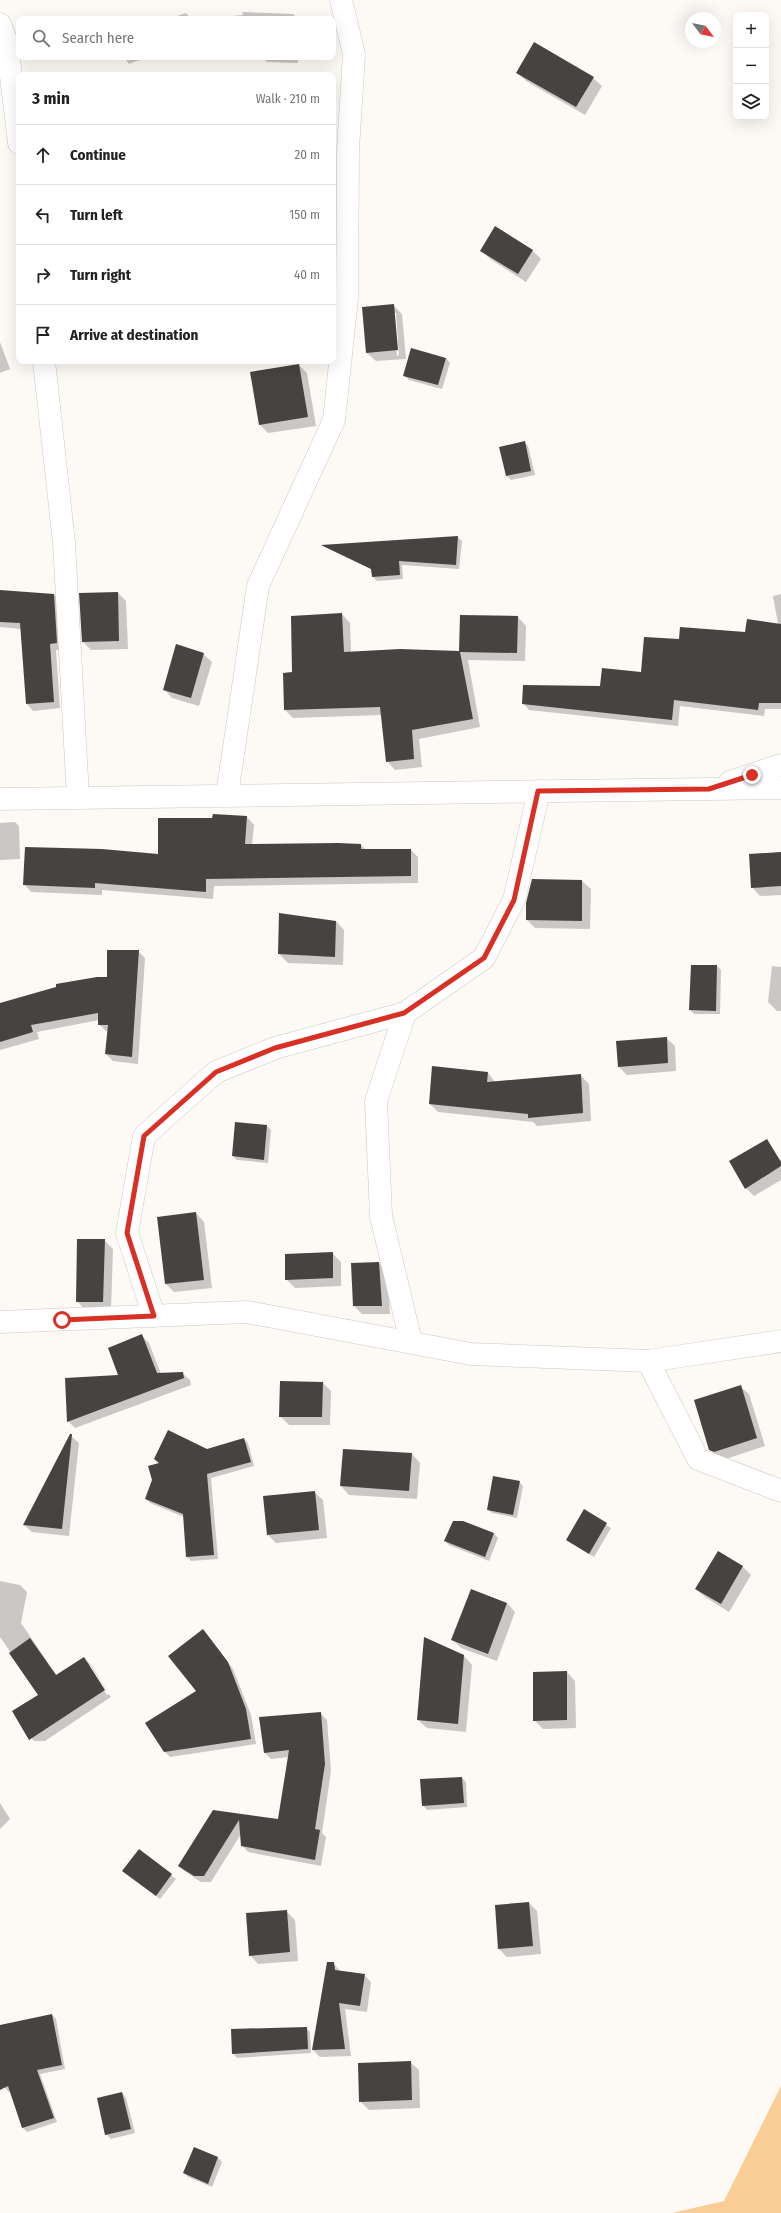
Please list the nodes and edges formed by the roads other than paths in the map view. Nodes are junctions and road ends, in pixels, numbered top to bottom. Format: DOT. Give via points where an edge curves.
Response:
graph roads {
  1 [pos="341,0"];
  2 [pos="0,24"];
  3 [pos="16,118"];
  4 [pos="340,301"];
  5 [pos="44,364"];
  6 [pos="781,765"];
  7 [pos="781,788"];
  8 [pos="709,789"];
  9 [pos="538,791"];
  10 [pos="227,795"];
  11 [pos="78,797"];
  12 [pos="0,798"];
  13 [pos="404,1013"];
  14 [pos="154,1316"];
  15 [pos="0,1322"];
  16 [pos="781,1341"];
  17 [pos="411,1342"];
  18 [pos="648,1361"];
  19 [pos="781,1491"];
  1 -- 4 [label="street" via="354,54"];
  2 -- 3 [label="street" via="7,43"];
  4 -- 10 [label="street" via="334,420 258,586"];
  5 -- 11 [label="street" via="64,543"];
  6 -- 8 [label="street"];
  7 -- 8 [label="street"];
  8 -- 9 [label="street"];
  9 -- 10 [label="street"];
  9 -- 13 [label="street" via="514,900 484,958"];
  10 -- 11 [label="street"];
  11 -- 12 [label="street"];
  13 -- 14 [label="street" via="275,1048 216,1072 144,1136 127,1233"];
  13 -- 17 [label="street" via="376,1101 381,1216"];
  14 -- 15 [label="street"];
  14 -- 17 [label="street" via="247,1312"];
  16 -- 18 [label="street"];
  17 -- 18 [label="street" via="470,1354"];
  18 -- 19 [label="street" via="698,1458"];
}
